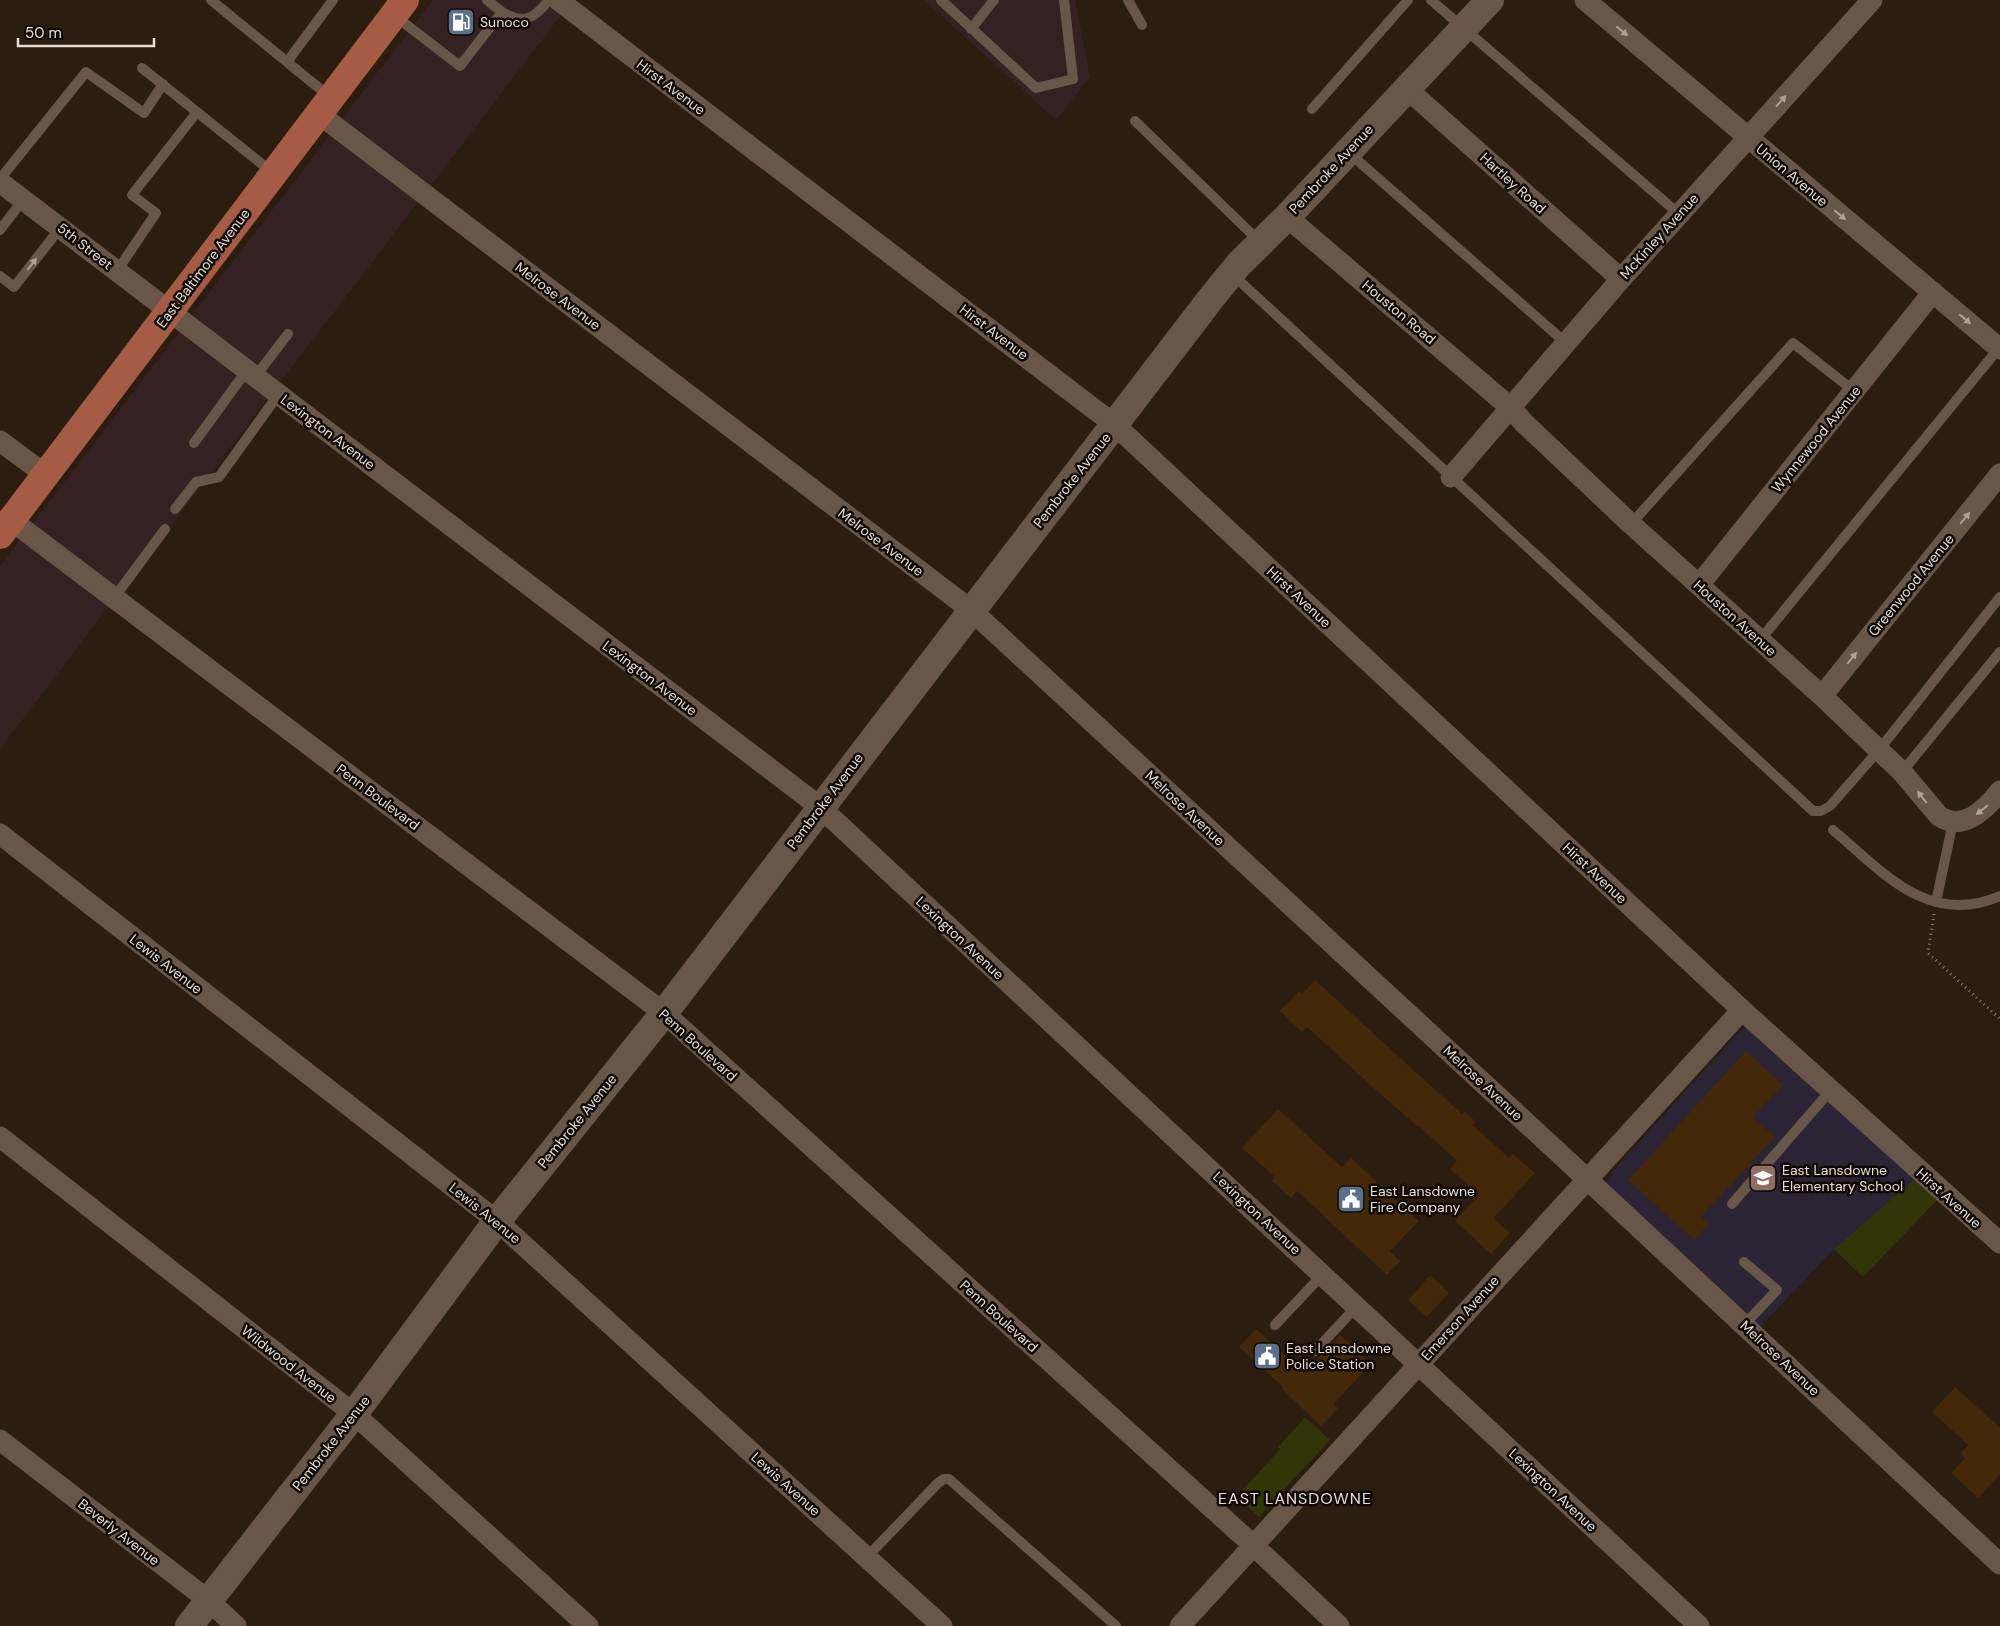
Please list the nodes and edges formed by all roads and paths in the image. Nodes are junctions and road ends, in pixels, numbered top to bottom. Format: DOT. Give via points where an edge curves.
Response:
graph roads {
  1 [pos="211,0"];
  2 [pos="333,0"];
  3 [pos="487,0"];
  4 [pos="549,0"];
  5 [pos="558,0"];
  6 [pos="941,0"];
  7 [pos="994,0"];
  8 [pos="1064,0"];
  9 [pos="1128,0"];
  10 [pos="1408,0"];
  11 [pos="1432,0"];
  12 [pos="1490,0"];
  13 [pos="1585,0"];
  14 [pos="1872,0"];
  15 [pos="400,8"];
  16 [pos="502,12"];
  17 [pos="1142,25"];
  18 [pos="1464,27"];
  19 [pos="971,29"];
  20 [pos="287,62"];
  21 [pos="142,68"];
  22 [pos="163,84"];
  23 [pos="1406,88"];
  24 [pos="325,106"];
  25 [pos="1312,109"];
  26 [pos="197,112"];
  27 [pos="1135,121"];
  28 [pos="1748,138"];
  29 [pos="1347,152"];
  30 [pos="274,174"];
  31 [pos="0,180"];
  32 [pos="23,200"];
  33 [pos="1679,214"];
  34 [pos="1287,217"];
  35 [pos="61,227"];
  36 [pos="0,230"];
  37 [pos="1260,243"];
  38 [pos="117,271"];
  39 [pos="1231,273"];
  40 [pos="0,276"];
  41 [pos="1620,279"];
  42 [pos="1933,292"];
  43 [pos="170,311"];
  44 [pos="288,334"];
  45 [pos="1566,343"];
  46 [pos="2000,348"];
  47 [pos="251,373"];
  48 [pos="1854,391"];
  49 [pos="278,395"];
  50 [pos="1511,408"];
  51 [pos="1115,424"];
  52 [pos="0,441"];
  53 [pos="194,443"];
  54 [pos="2000,474"];
  55 [pos="46,475"];
  56 [pos="1451,477"];
  57 [pos="175,509"];
  58 [pos="1631,524"];
  59 [pos="6,528"];
  60 [pos="165,529"];
  61 [pos="1699,585"];
  62 [pos="2000,597"];
  63 [pos="114,598"];
  64 [pos="971,610"];
  65 [pos="1760,640"];
  66 [pos="2000,652"];
  67 [pos="1822,696"];
  68 [pos="1879,750"];
  69 [pos="1902,772"];
  70 [pos="2000,791"];
  71 [pos="820,807"];
  72 [pos="1957,822"];
  73 [pos="1833,830"];
  74 [pos="0,834"];
  75 [pos="2000,896"];
  76 [pos="1936,902"];
  77 [pos="1742,1010"];
  78 [pos="664,1013"];
  79 [pos="2000,1019"];
  80 [pos="1831,1090"];
  81 [pos="0,1138"];
  82 [pos="1587,1179"];
  83 [pos="1732,1204"];
  84 [pos="497,1221"];
  85 [pos="2000,1243"];
  86 [pos="1744,1262"];
  87 [pos="1323,1274"];
  88 [pos="1357,1306"];
  89 [pos="1275,1325"];
  90 [pos="1744,1325"];
  91 [pos="1315,1351"];
  92 [pos="1419,1364"];
  93 [pos="354,1414"];
  94 [pos="0,1440"];
  95 [pos="1253,1546"];
  96 [pos="867,1557"];
  97 [pos="2000,1564"];
  98 [pos="208,1600"];
  99 [pos="189,1626"];
  100 [pos="236,1626"];
  101 [pos="588,1626"];
  102 [pos="942,1626"];
  103 [pos="1116,1626"];
  104 [pos="1180,1626"];
  105 [pos="1339,1626"];
  106 [pos="1698,1626"];
  1 -- 20 [label="lane"];
  2 -- 20 [label="lane"];
  3 -- 16 [label="lane"];
  4 -- 16 [label="lane" via="528,19 513,19"];
  5 -- 51 [label="street, Hirst Avenue"];
  6 -- 19 [label="lane"];
  7 -- 19 [label="lane"];
  8 -- 19 [label="lane" via="1073,79 1036,88"];
  9 -- 17 [label="lane"];
  10 -- 25 [label="lane"];
  11 -- 18 [label="lane"];
  12 -- 18 [label="street, Pembroke Avenue"];
  13 -- 28 [label="street, Union Avenue, one-way"];
  28 -- 14 [label="street, McKinley Avenue, one-way"];
  15 -- 16 [label="lane" via="460,66"];
  15 -- 24 [label="main road, East Baltimore Avenue"];
  18 -- 23 [label="street, Pembroke Avenue"];
  18 -- 33 [label="lane"];
  20 -- 24 [label="lane"];
  21 -- 22 [label="lane"];
  22 -- 26 [label="lane"];
  22 -- 31 [label="lane" via="144,113 86,72"];
  23 -- 29 [label="street, Pembroke Avenue"];
  23 -- 41 [label="street, Hartley Road"];
  24 -- 30 [label="main road, East Baltimore Avenue"];
  24 -- 64 [label="street, Melrose Avenue"];
  26 -- 30 [label="lane"];
  26 -- 38 [label="lane" via="132,195 156,213"];
  27 -- 37 [label="lane"];
  28 -- 33 [label="street, McKinley Avenue"];
  28 -- 42 [label="street, Union Avenue, one-way"];
  29 -- 34 [label="street, Pembroke Avenue"];
  29 -- 45 [label="lane"];
  30 -- 43 [label="main road, East Baltimore Avenue"];
  31 -- 32 [label="street, 5th Street"];
  32 -- 35 [label="street, 5th Street"];
  32 -- 36 [label="lane"];
  33 -- 41 [label="street, McKinley Avenue"];
  34 -- 37 [label="street, Pembroke Avenue"];
  34 -- 50 [label="street, Houston Road"];
  35 -- 38 [label="street, 5th Street"];
  40 -- 35 [label="lane, one-way" via="14,287"];
  37 -- 39 [label="street, Pembroke Avenue"];
  38 -- 43 [label="street, 5th Street"];
  39 -- 51 [label="street, Pembroke Avenue"];
  39 -- 56 [label="lane"];
  41 -- 45 [label="street, McKinley Avenue"];
  42 -- 46 [label="street, Union Avenue, one-way"];
  42 -- 48 [label="street, Wynnewood Avenue"];
  43 -- 47 [label="street, Lexington Avenue"];
  43 -- 55 [label="main road, East Baltimore Avenue"];
  44 -- 47 [label="lane"];
  45 -- 50 [label="street, McKinley Avenue"];
  46 -- 65 [label="lane"];
  47 -- 49 [label="street, Lexington Avenue"];
  47 -- 53 [label="lane"];
  48 -- 58 [label="lane" via="1794,343"];
  48 -- 61 [label="street, Wynnewood Avenue"];
  49 -- 57 [label="lane" via="219,477 196,482"];
  49 -- 71 [label="street, Lexington Avenue"];
  50 -- 56 [label="street, McKinley Avenue"];
  50 -- 58 [label="street, Houston Avenue"];
  51 -- 64 [label="street, Pembroke Avenue"];
  51 -- 77 [label="street, Hirst Avenue"];
  52 -- 55 [label="street"];
  67 -- 54 [label="street, Greenwood Avenue, one-way"];
  55 -- 59 [label="main road, East Baltimore Avenue"];
  56 -- 68 [label="lane" via="1813,811 1830,806"];
  58 -- 61 [label="street, Houston Avenue"];
  59 -- 63 [label="street, Penn Boulevard"];
  60 -- 63 [label="lane"];
  61 -- 65 [label="street, Houston Avenue"];
  62 -- 68 [label="lane"];
  63 -- 78 [label="street, Penn Boulevard"];
  64 -- 71 [label="street, Pembroke Avenue"];
  64 -- 82 [label="street, Melrose Avenue"];
  65 -- 67 [label="street, Houston Avenue"];
  66 -- 69 [label="lane"];
  67 -- 68 [label="street, Houston Avenue"];
  68 -- 69 [label="street, Houston Avenue"];
  72 -- 69 [label="street, Houston Avenue, one-way" via="1946,821 1931,808"];
  70 -- 72 [label="street, one-way" via="1978,814"];
  71 -- 78 [label="street, Pembroke Avenue"];
  71 -- 87 [label="street, Lexington Avenue"];
  72 -- 76 [label="lane"];
  73 -- 76 [label="lane" via="1906,890"];
  74 -- 84 [label="street, Lewis Avenue"];
  75 -- 76 [label="lane" via="1966,905"];
  76 -- 79 [label="path" via="1928,953"];
  77 -- 80 [label="street, Hirst Avenue"];
  77 -- 82 [label="street, Emerson Avenue"];
  78 -- 84 [label="street, Pembroke Avenue"];
  78 -- 95 [label="street, Penn Boulevard"];
  80 -- 83 [label="lane"];
  80 -- 85 [label="street, Hirst Avenue"];
  81 -- 93 [label="street, Wildwood Avenue"];
  82 -- 90 [label="street, Melrose Avenue"];
  82 -- 92 [label="street, Emerson Avenue"];
  84 -- 93 [label="street, Pembroke Avenue"];
  84 -- 96 [label="street, Lewis Avenue"];
  86 -- 90 [label="lane" via="1777,1290"];
  87 -- 88 [label="street, Lexington Avenue"];
  87 -- 89 [label="lane"];
  88 -- 91 [label="lane"];
  88 -- 92 [label="street, Lexington Avenue"];
  90 -- 97 [label="street, Melrose Avenue"];
  92 -- 95 [label="street, Emerson Avenue"];
  92 -- 106 [label="street, Lexington Avenue"];
  93 -- 98 [label="street, Pembroke Avenue"];
  93 -- 101 [label="street, Wildwood Avenue"];
  94 -- 98 [label="street, Beverly Avenue"];
  95 -- 104 [label="street, Emerson Avenue"];
  95 -- 105 [label="street, Penn Boulevard"];
  96 -- 102 [label="street, Lewis Avenue"];
  96 -- 103 [label="lane" via="938,1483 949,1480"];
  98 -- 99 [label="street, Pembroke Avenue"];
  98 -- 100 [label="street, Beverly Avenue"];
}
